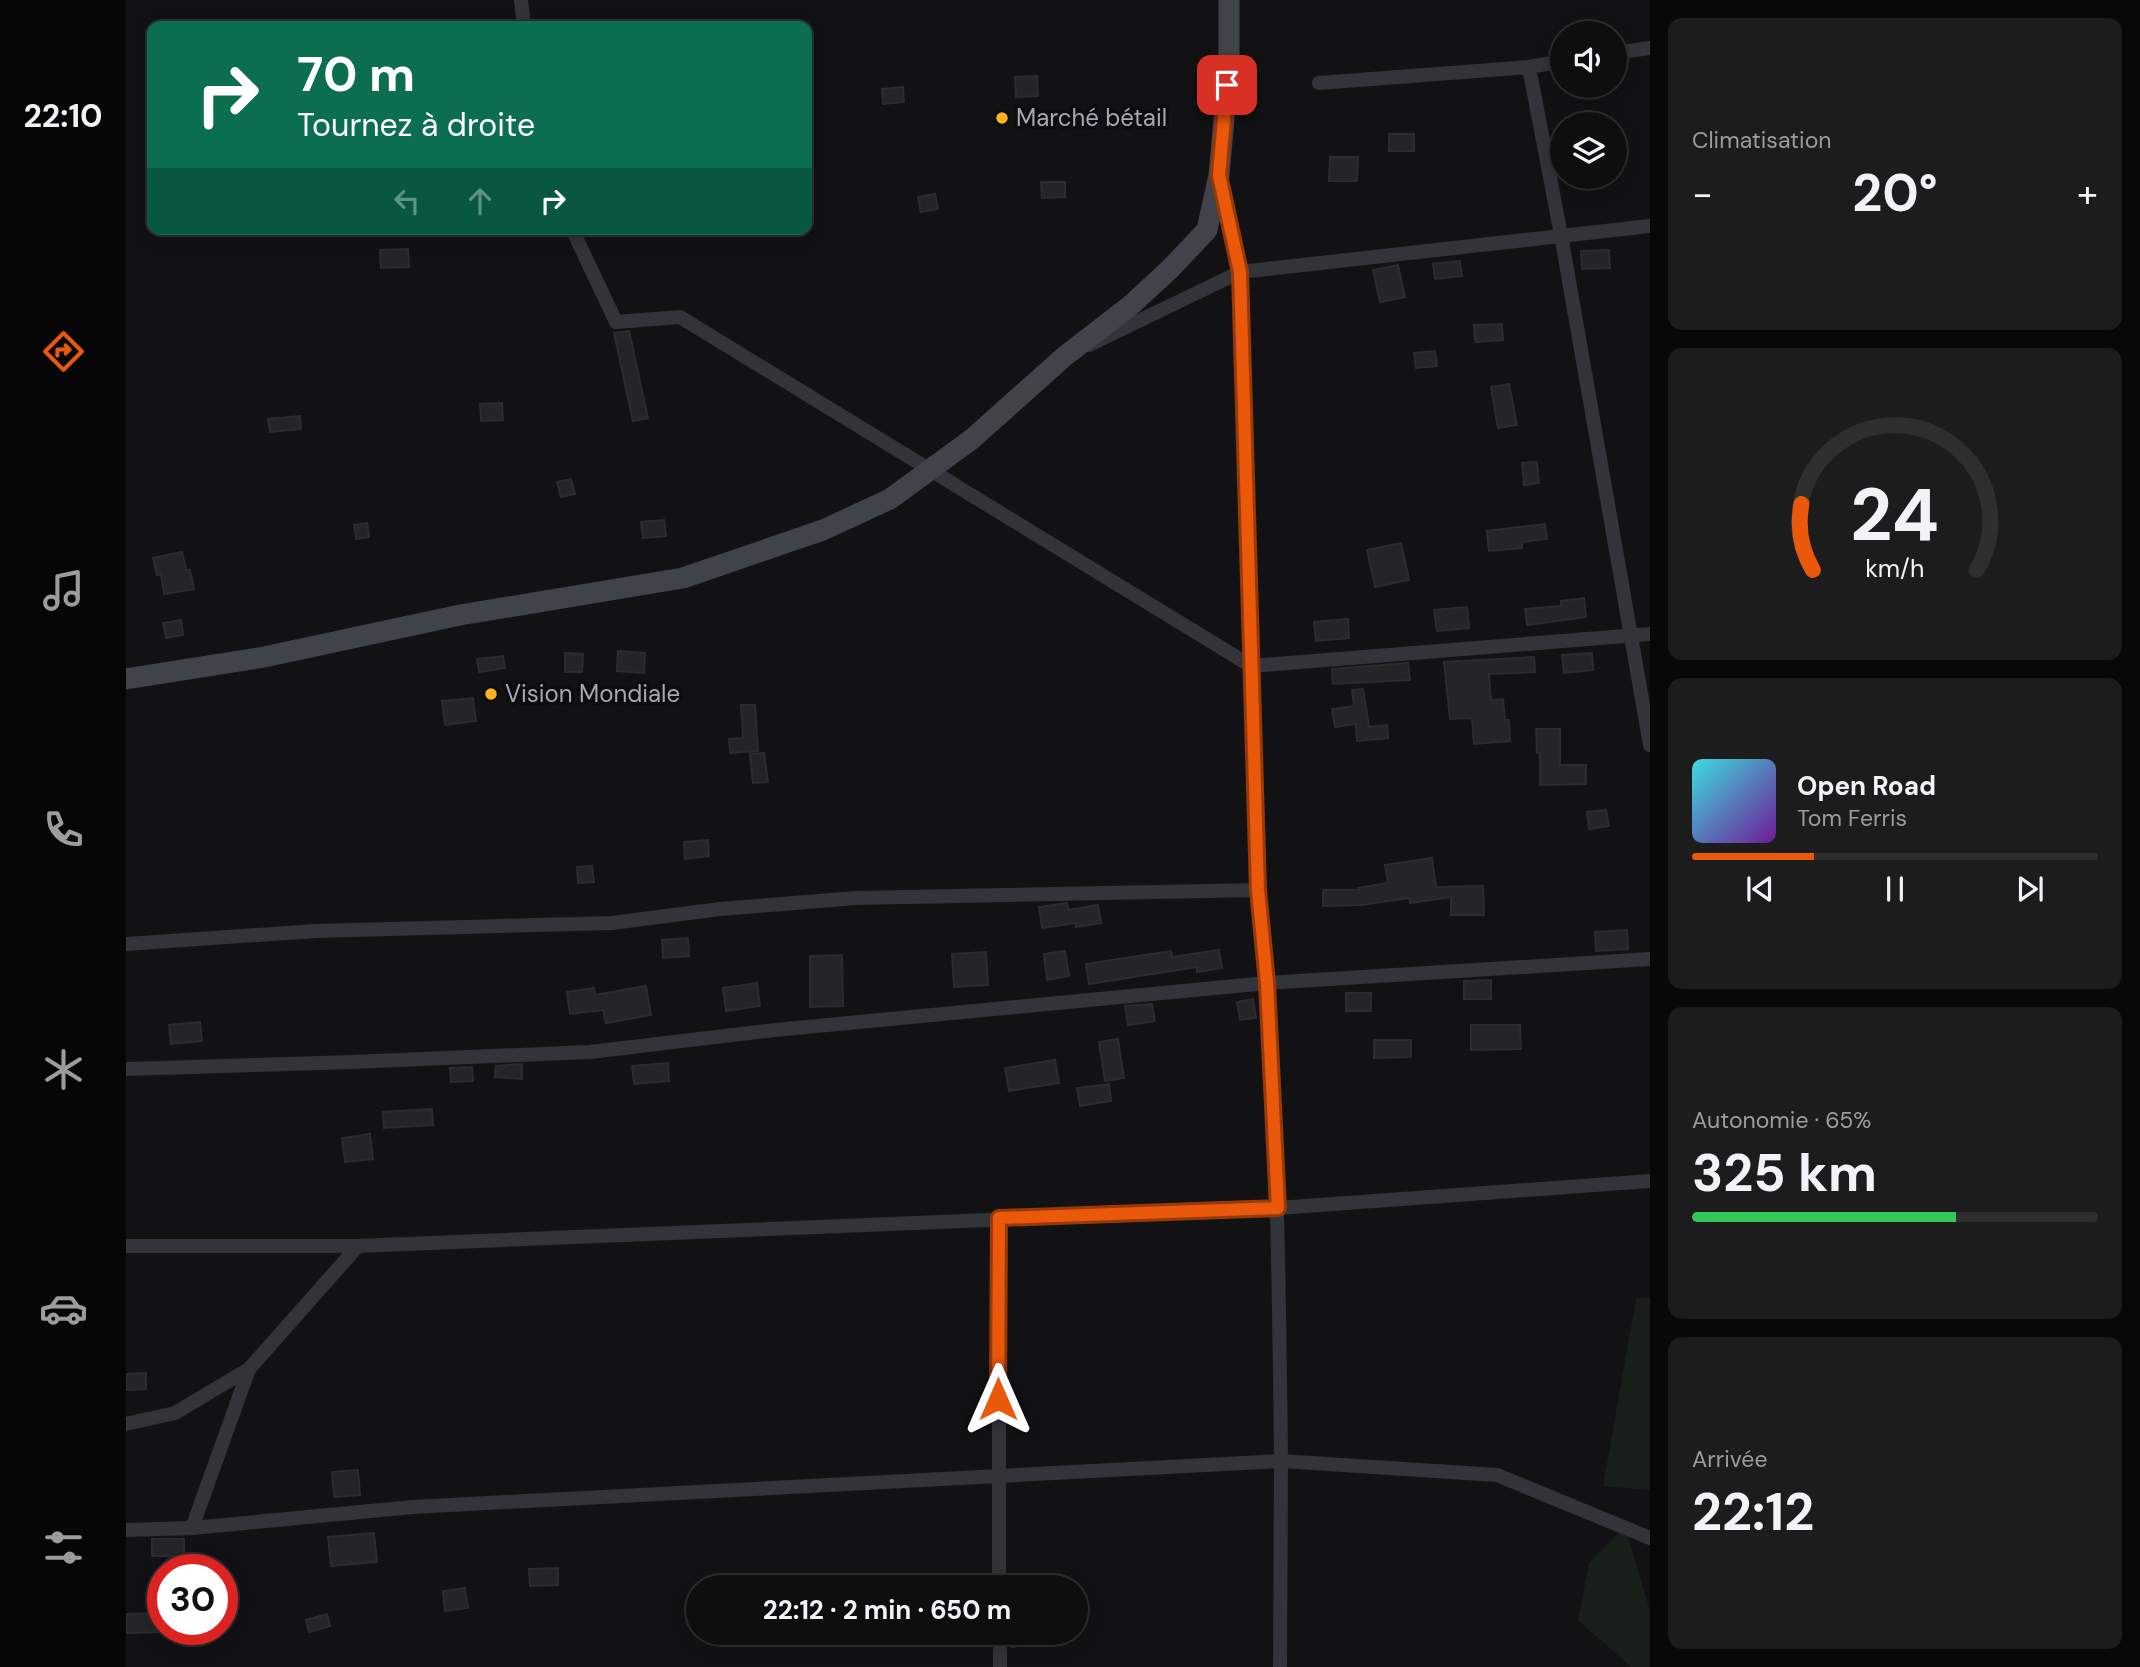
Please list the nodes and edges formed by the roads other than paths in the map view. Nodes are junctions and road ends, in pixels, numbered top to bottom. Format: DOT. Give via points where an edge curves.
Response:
graph roads {
  1 [pos="521,0"];
  2 [pos="1228,0"];
  3 [pos="523,21"];
  4 [pos="1650,48"];
  5 [pos="1627,51"];
  6 [pos="1550,63"];
  7 [pos="1529,67"];
  8 [pos="1319,83"];
  9 [pos="1219,175"];
  10 [pos="1650,226"];
  11 [pos="575,235"];
  12 [pos="1561,235"];
  13 [pos="1240,272"];
  14 [pos="1065,356"];
  15 [pos="930,470"];
  16 [pos="1650,634"];
  17 [pos="1630,636"];
  18 [pos="1251,666"];
  19 [pos="126,679"];
  20 [pos="1650,745"];
  21 [pos="1258,890"];
  22 [pos="126,944"];
  23 [pos="1650,959"];
  24 [pos="1267,983"];
  25 [pos="126,1069"];
  26 [pos="1650,1181"];
  27 [pos="1278,1208"];
  28 [pos="999,1218"];
  29 [pos="126,1246"];
  30 [pos="358,1246"];
  31 [pos="249,1369"];
  32 [pos="126,1424"];
  33 [pos="1281,1461"];
  34 [pos="998,1477"];
  35 [pos="192,1528"];
  36 [pos="126,1530"];
  37 [pos="1650,1538"];
  38 [pos="999,1575"];
  39 [pos="1000,1645"];
  40 [pos="1000,1667"];
  41 [pos="1280,1667"];
  1 -- 3 [label="street"];
  2 -- 9 [label="street" via="1229,62"];
  4 -- 5 [label="street"];
  6 -- 7 [label="street"];
  7 -- 8 [label="street"];
  7 -- 12 [label="street"];
  9 -- 13 [label="street"];
  9 -- 14 [label="street" via="1207,230 1131,306"];
  10 -- 12 [label="street"];
  11 -- 15 [label="street" via="616,322 680,317"];
  12 -- 13 [label="street"];
  12 -- 17 [label="street"];
  13 -- 14 [label="street"];
  13 -- 18 [label="street"];
  14 -- 15 [label="street"];
  15 -- 18 [label="street"];
  15 -- 19 [label="street" via="890,499 823,530 684,578 546,599 264,657"];
  16 -- 17 [label="street"];
  17 -- 18 [label="street"];
  17 -- 20 [label="street"];
  18 -- 21 [label="street"];
  21 -- 22 [label="street" via="856,898 612,923 316,931"];
  21 -- 24 [label="street"];
  23 -- 24 [label="street"];
  24 -- 25 [label="street" via="590,1052"];
  24 -- 27 [label="street"];
  26 -- 27 [label="street"];
  27 -- 28 [label="street"];
  27 -- 33 [label="street"];
  28 -- 30 [label="street"];
  28 -- 34 [label="street"];
  29 -- 30 [label="street"];
  30 -- 31 [label="street"];
  31 -- 32 [label="street" via="175,1413"];
  31 -- 35 [label="street"];
  33 -- 34 [label="street"];
  33 -- 37 [label="street" via="1497,1475"];
  33 -- 41 [label="street"];
  34 -- 35 [label="street" via="412,1507"];
  34 -- 38 [label="street"];
  35 -- 36 [label="street"];
  39 -- 40 [label="street"];
}
